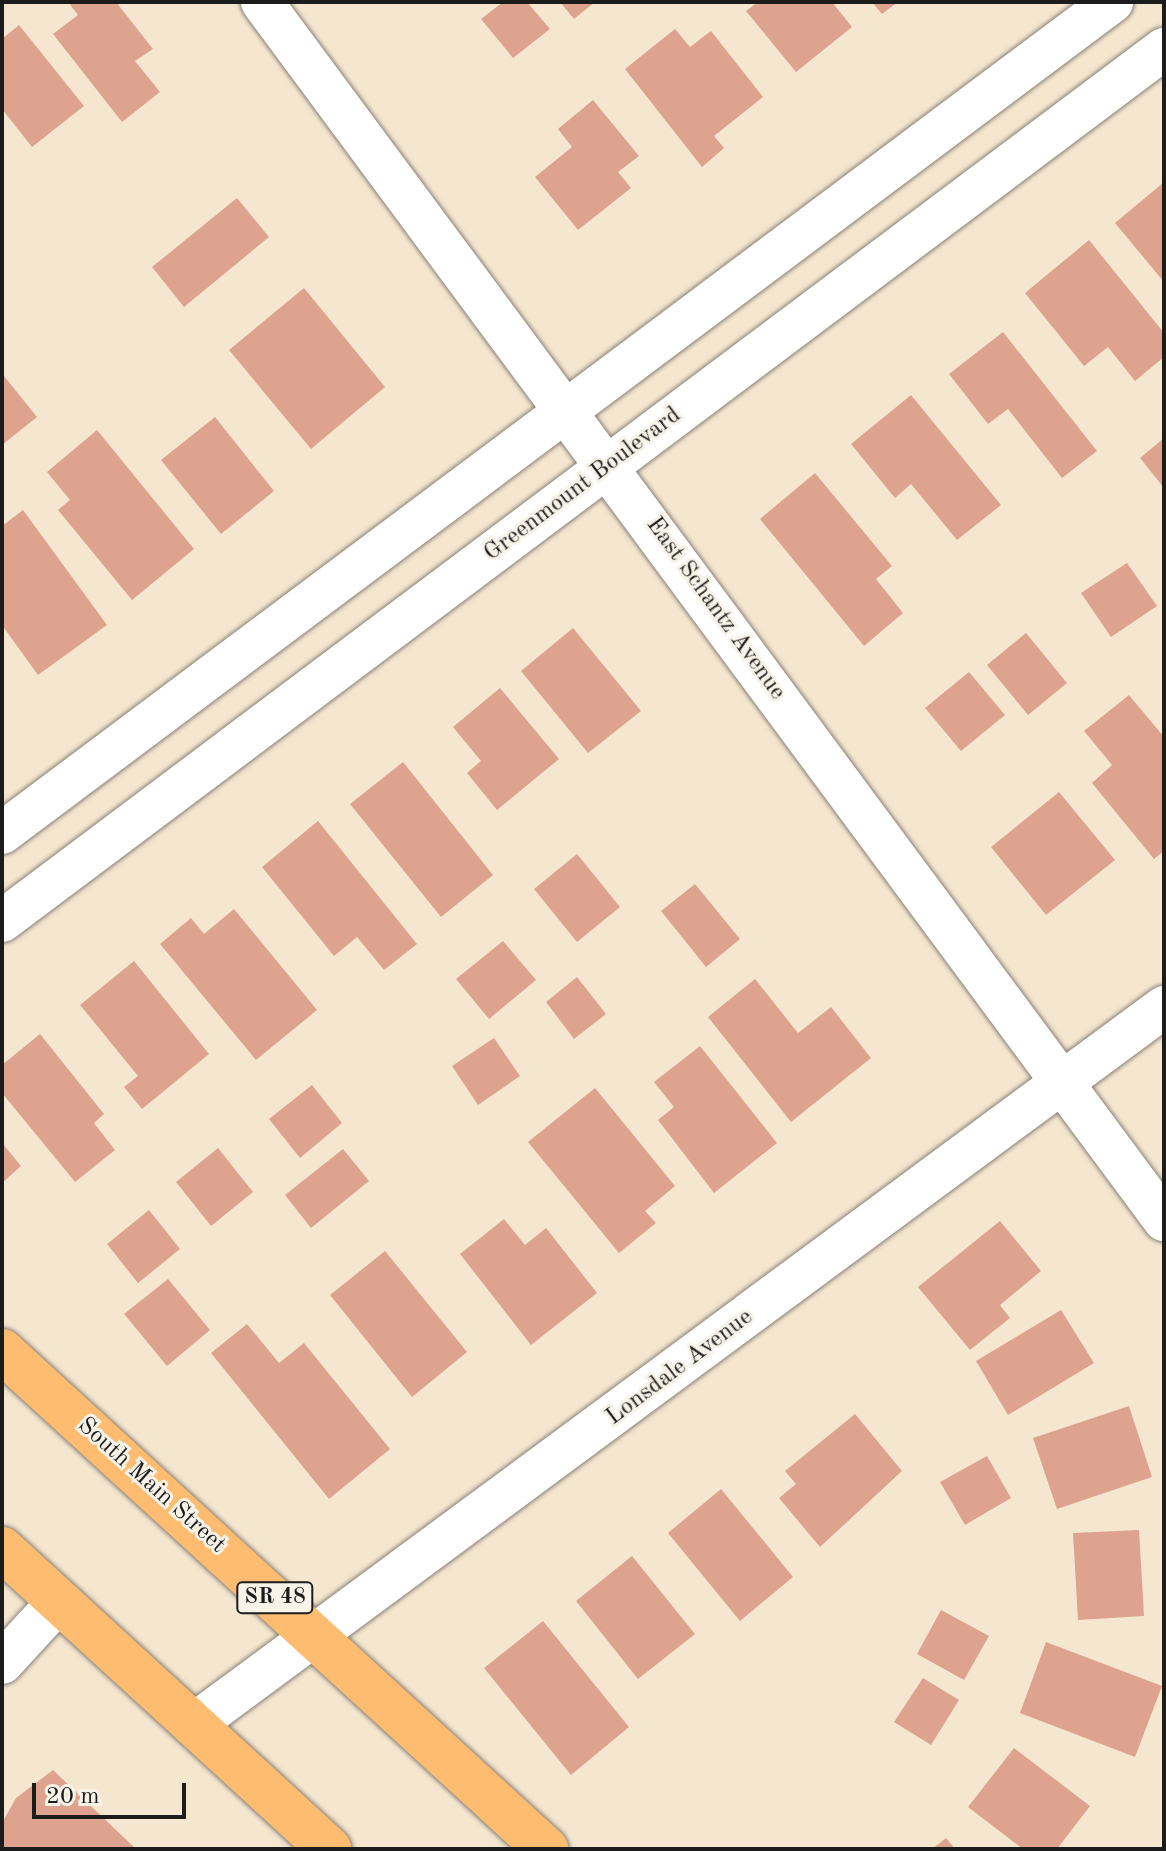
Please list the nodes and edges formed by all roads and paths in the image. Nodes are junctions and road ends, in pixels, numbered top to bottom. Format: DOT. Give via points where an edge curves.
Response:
graph roads {
  1 [pos="262,2"];
  2 [pos="1112,2"];
  3 [pos="1164,49"];
  4 [pos="571,411"];
  5 [pos="610,465"];
  6 [pos="2,833"];
  7 [pos="2,921"];
  8 [pos="1164,1007"];
  9 [pos="1062,1084"];
  10 [pos="1164,1220"];
  11 [pos="2,1351"];
  12 [pos="2,1549"];
  13 [pos="58,1602"];
  14 [pos="318,1637"];
  15 [pos="2,1663"];
  16 [pos="193,1725"];
  17 [pos="329,1849"];
  18 [pos="546,1849"];
  1 -- 4 [label="street, East Schantz Avenue"];
  2 -- 4 [label="street"];
  3 -- 5 [label="street, Greenmount Boulevard"];
  4 -- 5 [label="street, East Schantz Avenue"];
  4 -- 6 [label="street"];
  5 -- 7 [label="street, Greenmount Boulevard"];
  5 -- 9 [label="street, East Schantz Avenue"];
  8 -- 9 [label="street, Lonsdale Avenue"];
  9 -- 10 [label="street, East Schantz Avenue"];
  9 -- 14 [label="street, Lonsdale Avenue"];
  11 -- 14 [label="main road, South Main Street / SR 48"];
  12 -- 13 [label="main road"];
  13 -- 15 [label="street"];
  13 -- 16 [label="main road"];
  14 -- 16 [label="street, Lonsdale Avenue"];
  14 -- 18 [label="main road, South Main Street / SR 48"];
  16 -- 17 [label="main road"];
}
